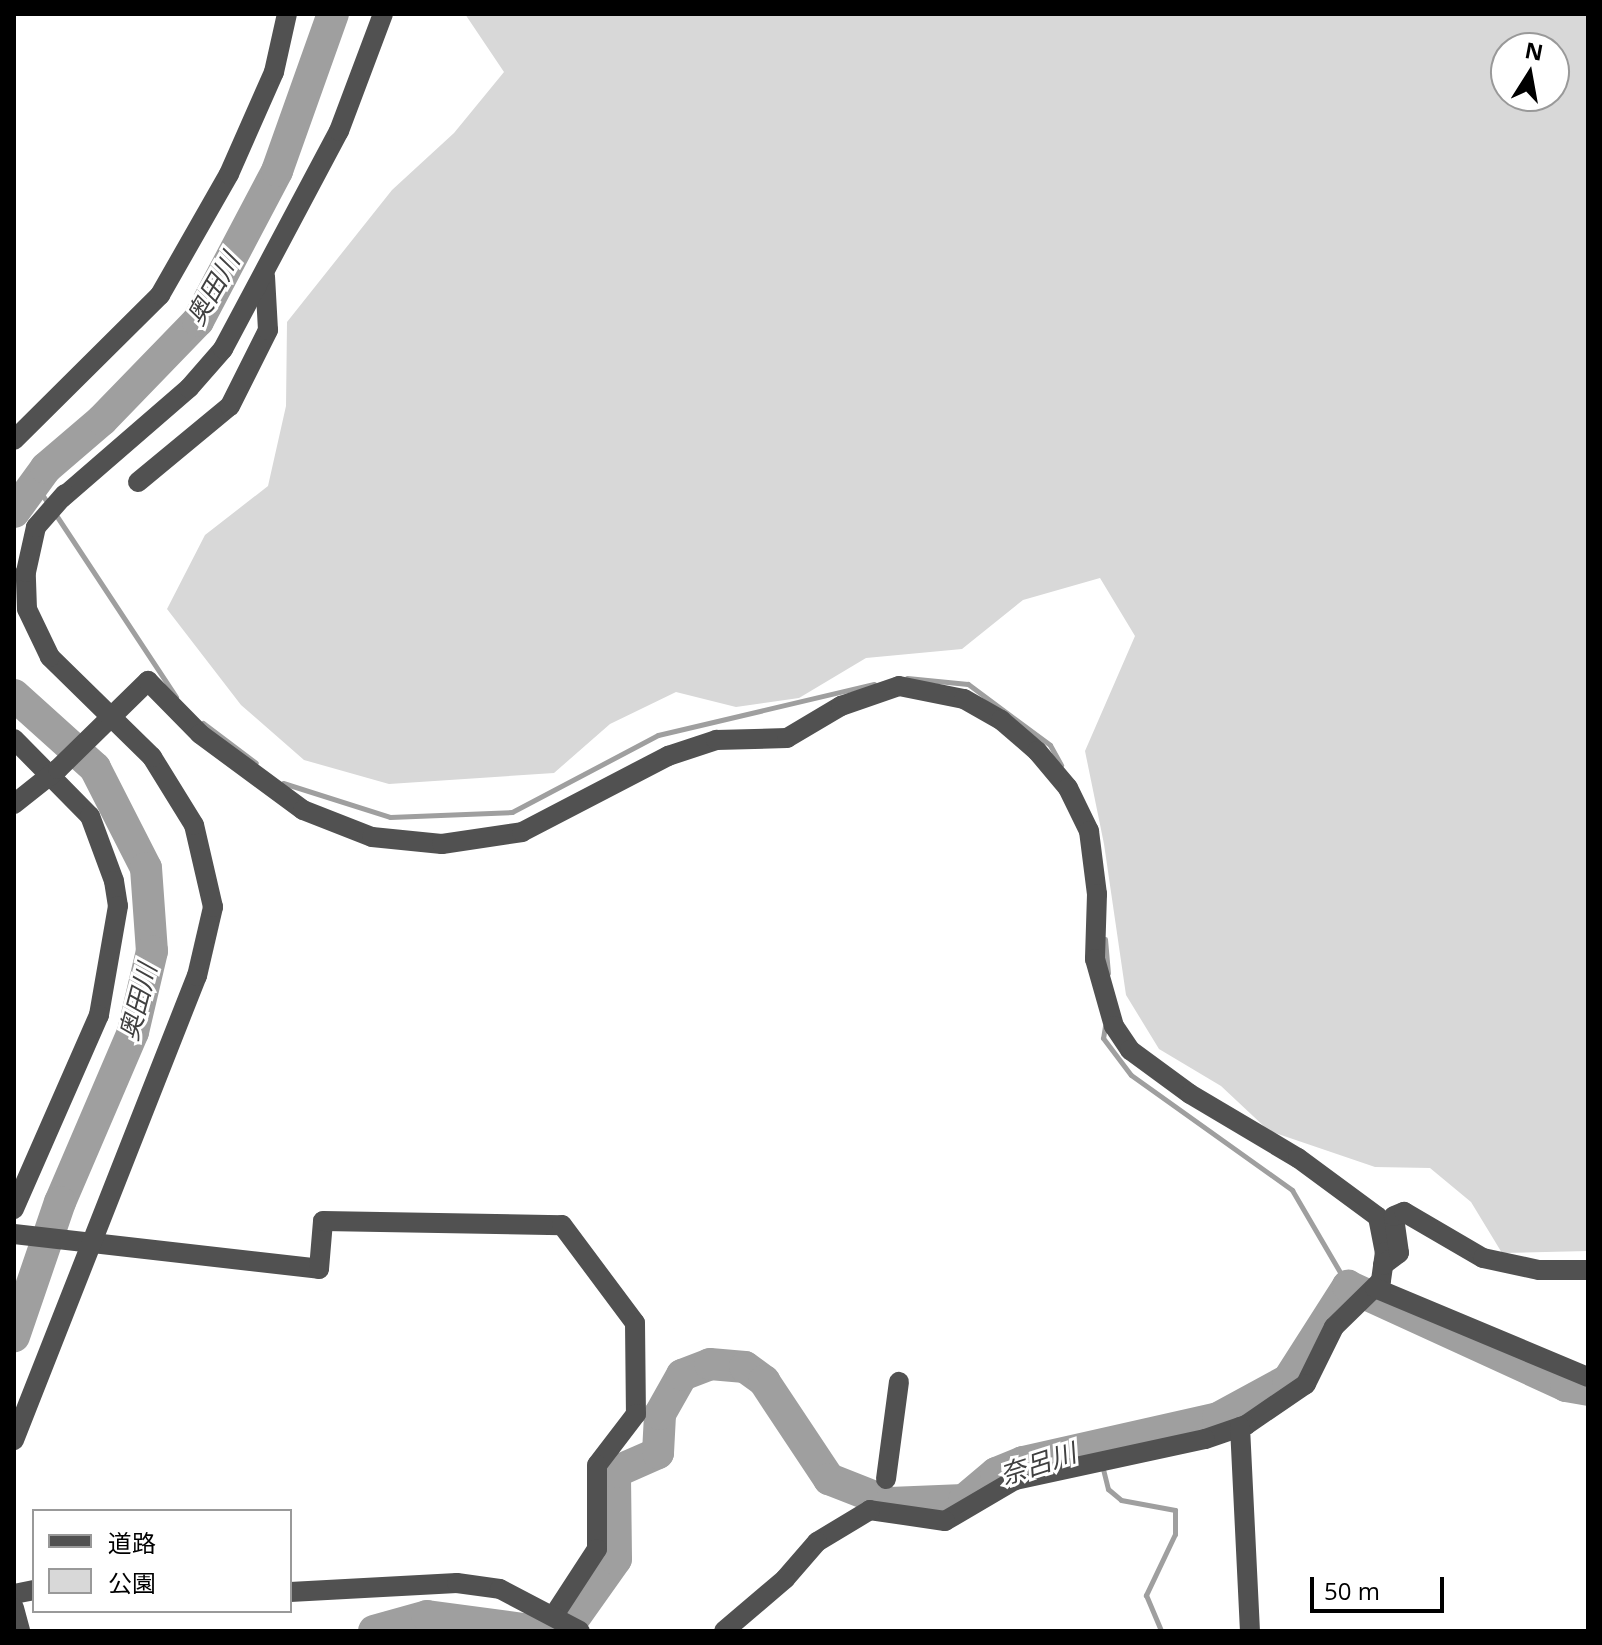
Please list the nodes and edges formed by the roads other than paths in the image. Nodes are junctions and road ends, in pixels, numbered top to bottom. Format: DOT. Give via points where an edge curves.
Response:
graph roads {
  1 [pos="287,14"];
  2 [pos="383,14"];
  3 [pos="265,276"];
  4 [pos="14,440"];
  5 [pos="138,482"];
  6 [pos="107,720"];
  7 [pos="14,739"];
  8 [pos="53,773"];
  9 [pos="14,804"];
  10 [pos="14,1209"];
  11 [pos="14,1234"];
  12 [pos="85,1242"];
  13 [pos="1383,1265"];
  14 [pos="1588,1270"];
  15 [pos="1375,1288"];
  16 [pos="1588,1377"];
  17 [pos="899,1382"];
  18 [pos="1240,1427"];
  19 [pos="14,1440"];
  20 [pos="886,1479"];
  21 [pos="292,1592"];
  22 [pos="14,1608"];
  23 [pos="566,1622"];
  24 [pos="20,1631"];
  25 [pos="724,1631"];
  26 [pos="1250,1631"];
  1 -- 4 [label="street" via="274,72 229,174 160,295"];
  2 -- 3 [label="street" via="339,131"];
  3 -- 5 [label="street" via="268,330 230,406"];
  3 -- 6 [label="street, bridge" via="223,349 189,388 62,498 65,494 36,527 26,572 27,609 50,657"];
  6 -- 8 [label="street"];
  6 -- 12 [label="street" via="152,757 194,825 213,907 197,976"];
  6 -- 13 [label="street" via="148,681 200,734 303,810 372,837 442,844 522,832 668,756 716,740 787,738 872,692 918,687 964,699 1001,720 1037,751 1068,788 1084,820 1097,894 1100,993 1130,1050 1190,1094 1298,1158 1378,1217"];
  7 -- 8 [label="street"];
  8 -- 9 [label="street"];
  8 -- 10 [label="street" via="90,816 118,906 99,1015"];
  11 -- 12 [label="street"];
  12 -- 19 [label="street"];
  12 -- 23 [label="street" via="319,1269 323,1221 562,1225 635,1323 636,1414 597,1465 597,1549"];
  13 -- 14 [label="street" via="1399,1253 1394,1216 1404,1212 1483,1258 1539,1270"];
  13 -- 15 [label="street"];
  15 -- 16 [label="street"];
  15 -- 18 [label="street" via="1353,1303 1334,1327 1306,1384"];
  17 -- 20 [label="street"];
  18 -- 25 [label="street" via="1015,1480 945,1521 870,1510 817,1542 785,1579"];
  18 -- 26 [label="street"];
  21 -- 23 [label="street" via="457,1583 500,1589"];
  22 -- 24 [label="street"];
}
